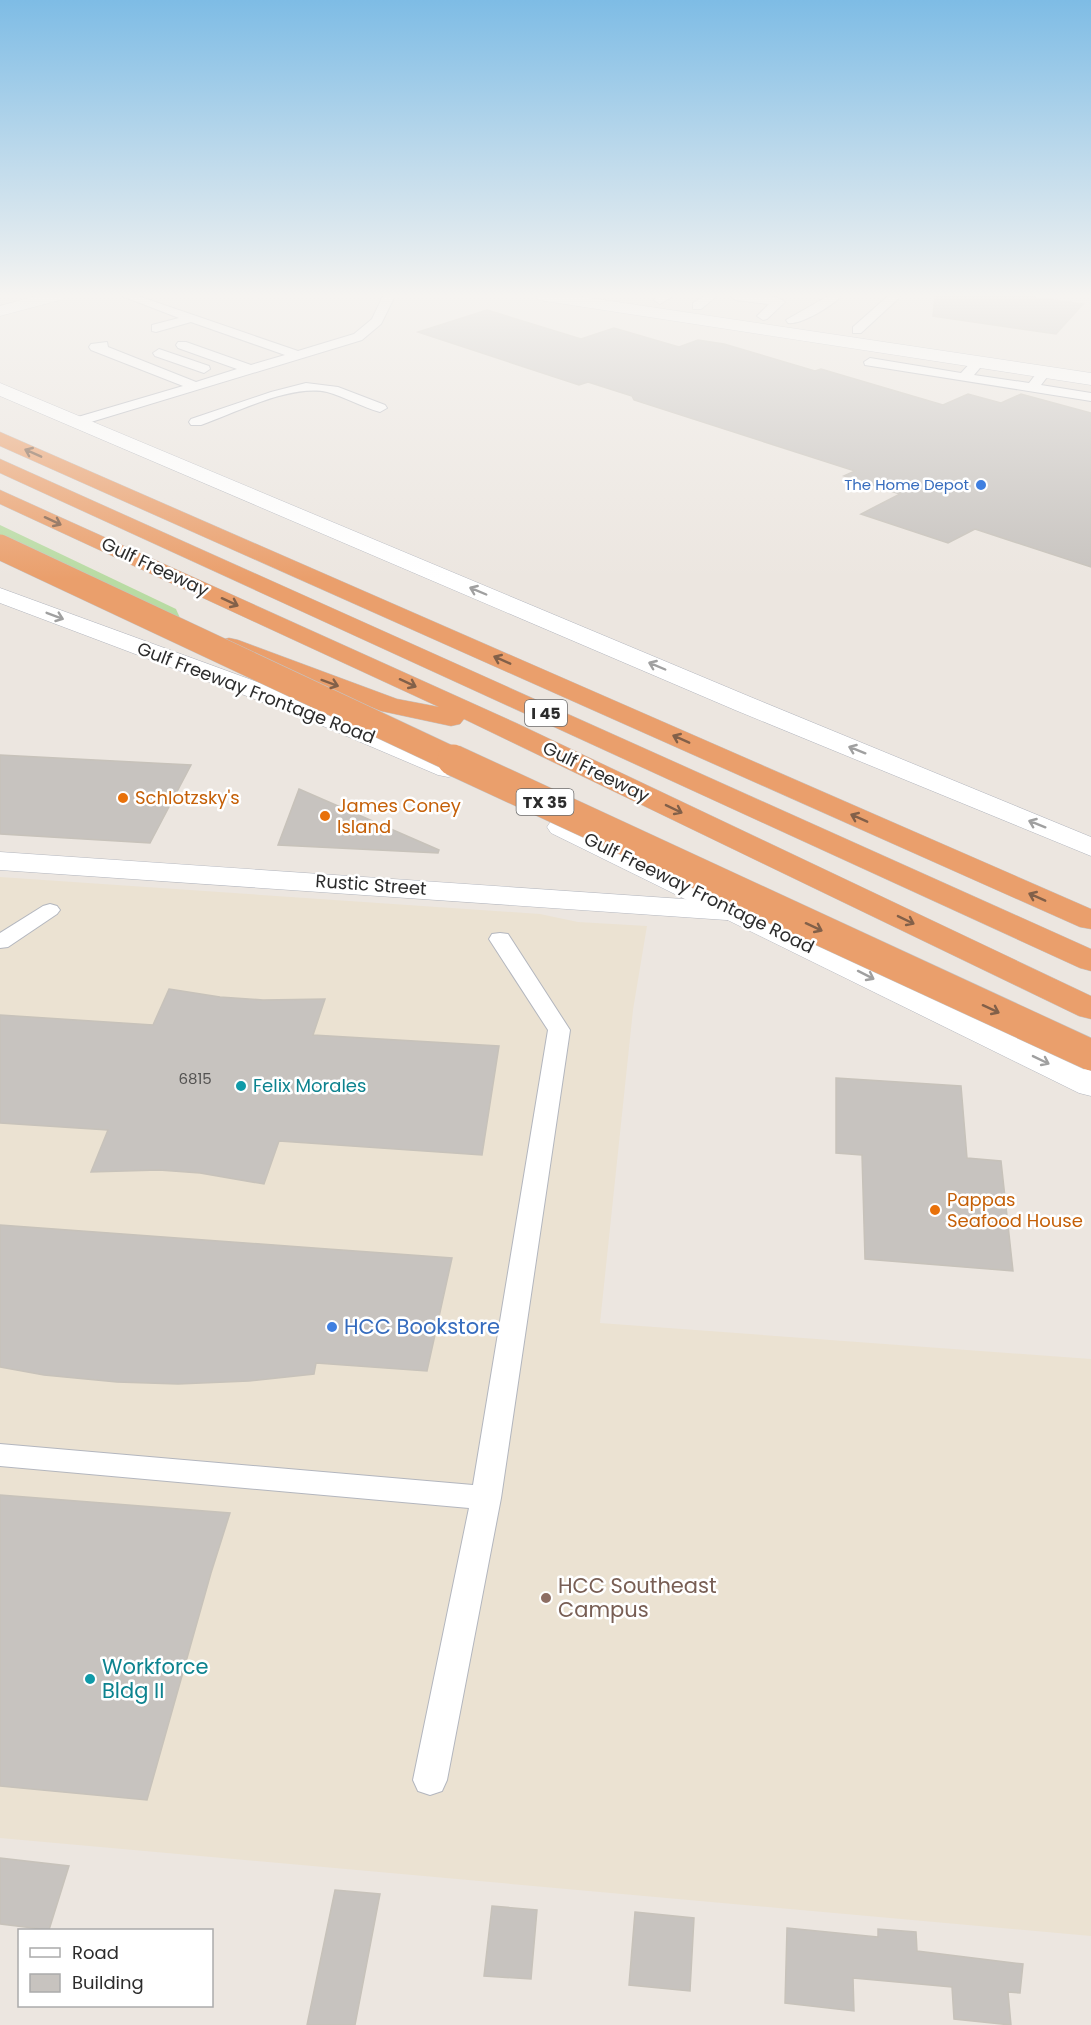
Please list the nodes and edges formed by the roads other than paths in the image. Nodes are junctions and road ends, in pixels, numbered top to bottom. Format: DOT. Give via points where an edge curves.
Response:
graph roads {
  1 [pos="3,390"];
  2 [pos="180,390"];
  3 [pos="290,390"];
  4 [pos="332,390"];
  5 [pos="1053,390"];
  6 [pos="1091,397"];
  7 [pos="0,399"];
  8 [pos="380,408"];
  9 [pos="73,421"];
  10 [pos="196,422"];
  11 [pos="0,438"];
  12 [pos="0,465"];
  13 [pos="0,496"];
  14 [pos="0,547"];
  15 [pos="0,559"];
  16 [pos="0,595"];
  17 [pos="507,729"];
  18 [pos="1091,847"];
  19 [pos="0,861"];
  20 [pos="50,910"];
  21 [pos="741,912"];
  22 [pos="1091,920"];
  23 [pos="500,939"];
  24 [pos="0,942"];
  25 [pos="1091,961"];
  26 [pos="1091,1008"];
  27 [pos="1091,1055"];
  28 [pos="1091,1085"];
  29 [pos="0,1455"];
  30 [pos="486,1498"];
  31 [pos="430,1780"];
  1 -- 9 [label="main road"];
  2 -- 9 [label="lane"];
  3 -- 10 [label="lane"];
  4 -- 8 [label="lane"];
  5 -- 6 [label="lane"];
  7 -- 9 [label="main road"];
  18 -- 9 [label="main road, one-way"];
  22 -- 11 [label="highway, I 45, one-way"];
  12 -- 25 [label="highway, Gulf Freeway / I 45"];
  13 -- 17 [label="highway, Gulf Freeway / I 45, one-way"];
  14 -- 27 [label="highway, TX 35, one-way, bridge"];
  15 -- 17 [label="highway, one-way" via="390,705"];
  16 -- 21 [label="main road, Gulf Freeway Frontage Road, one-way" via="306,709 452,771"];
  17 -- 26 [label="highway, Gulf Freeway / I 45, one-way"];
  19 -- 21 [label="main road, Rustic Street"];
  20 -- 24 [label="lane"];
  21 -- 28 [label="main road, Gulf Freeway Frontage Road, one-way"];
  23 -- 30 [label="lane" via="559,1030"];
  29 -- 30 [label="lane"];
  30 -- 31 [label="lane"];
}
